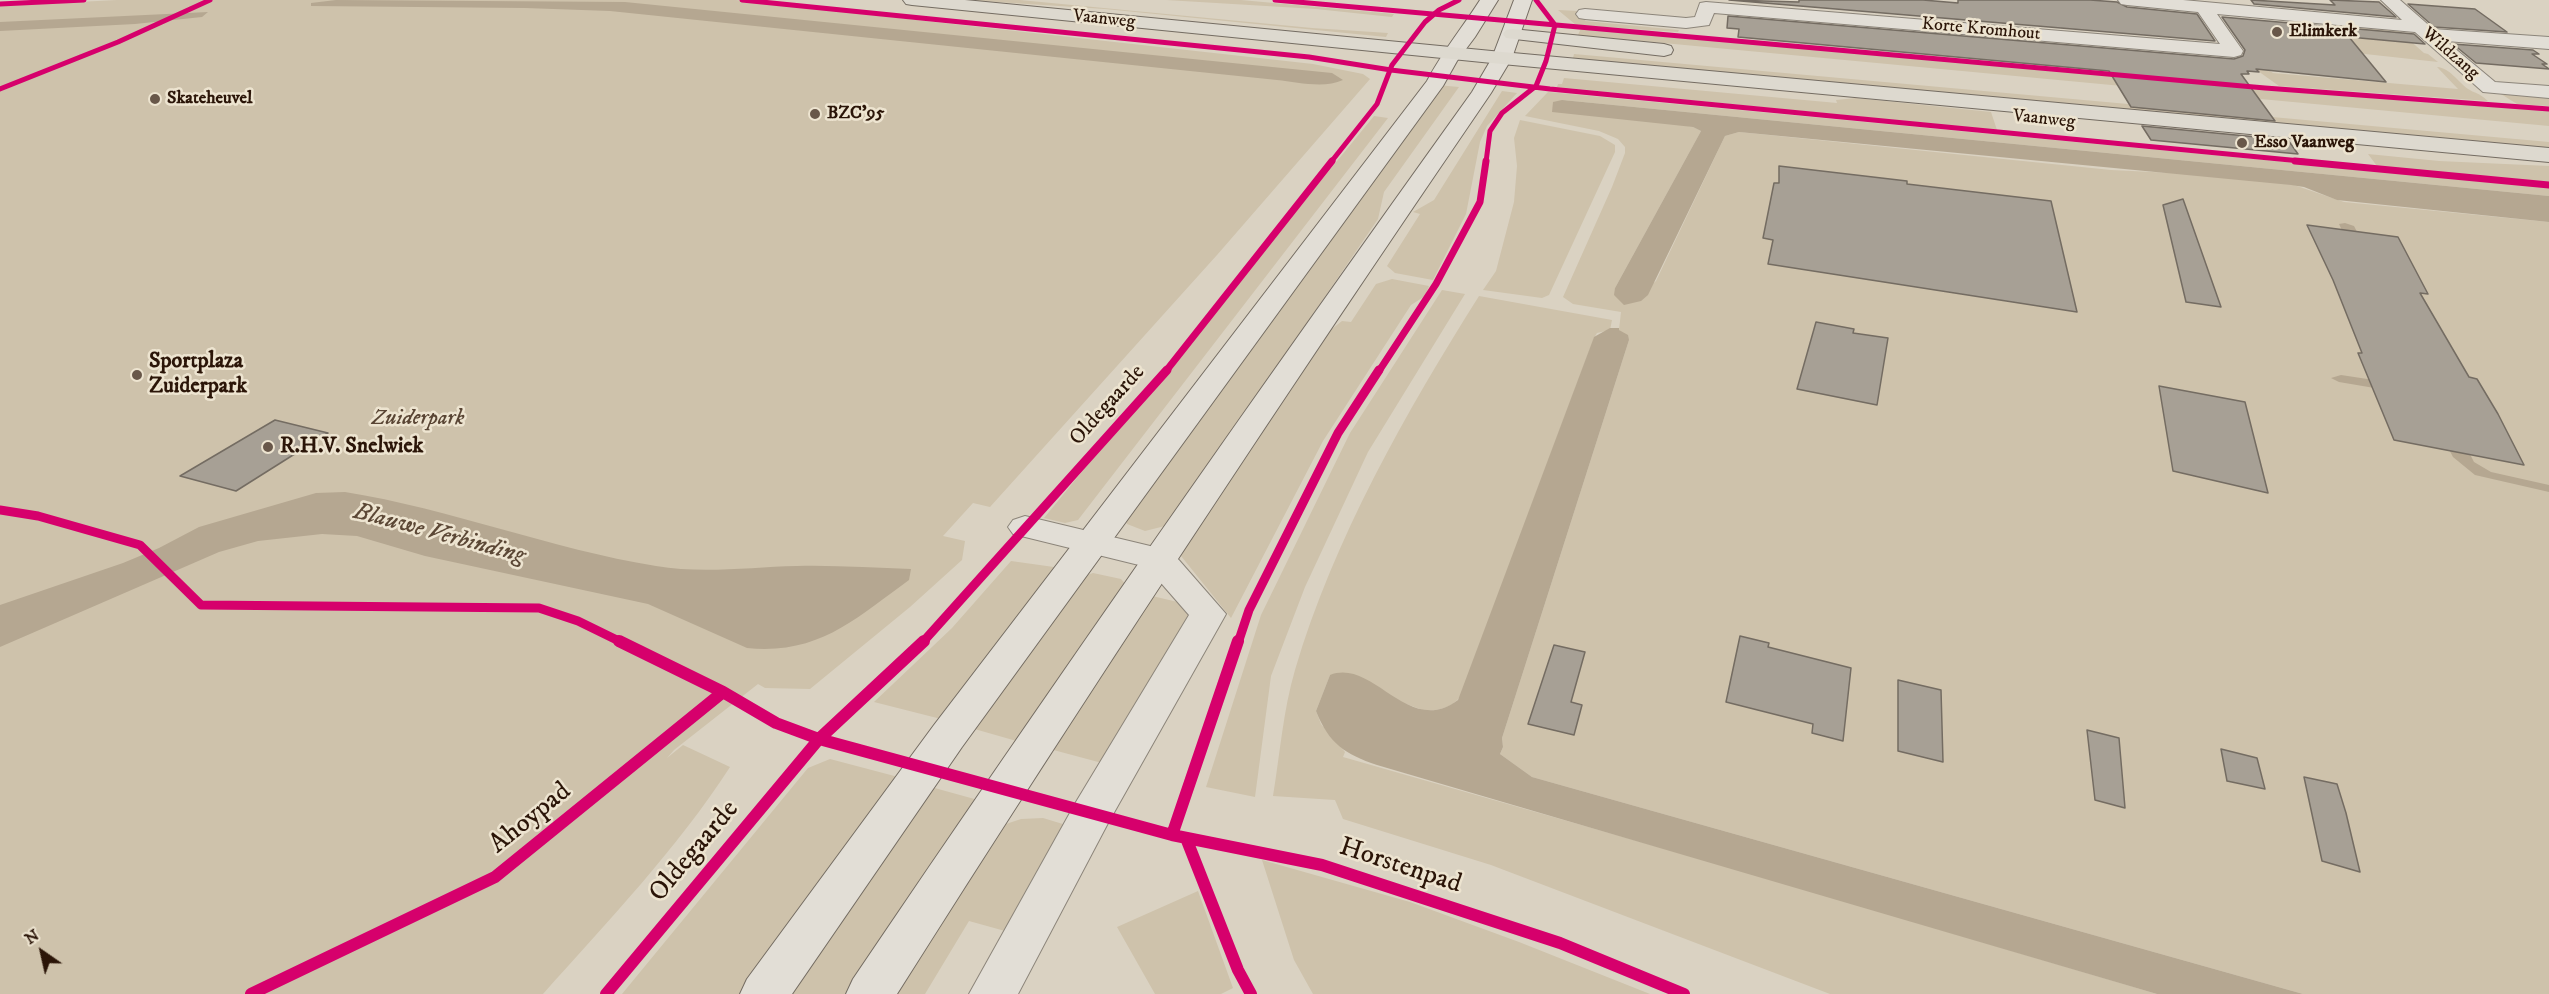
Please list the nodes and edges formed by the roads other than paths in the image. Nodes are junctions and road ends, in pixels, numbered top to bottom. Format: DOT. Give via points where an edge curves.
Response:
graph roads {
  1 [pos="912,0"];
  2 [pos="1079,0"];
  3 [pos="1489,0"];
  4 [pos="1522,0"];
  5 [pos="2127,0"];
  6 [pos="2390,0"];
  7 [pos="1706,3"];
  8 [pos="2203,7"];
  9 [pos="1216,12"];
  10 [pos="1585,14"];
  11 [pos="1398,30"];
  12 [pos="2423,31"];
  13 [pos="2549,43"];
  14 [pos="1507,45"];
  15 [pos="1456,50"];
  16 [pos="1686,56"];
  17 [pos="1754,61"];
  18 [pos="1845,70"];
  19 [pos="1892,74"];
  20 [pos="2549,92"];
  21 [pos="1984,102"];
  22 [pos="2200,103"];
  23 [pos="2056,121"];
  24 [pos="2549,135"];
  25 [pos="2376,140"];
  26 [pos="2326,143"];
  27 [pos="2549,155"];
  28 [pos="1025,527"];
  29 [pos="1091,544"];
  30 [pos="1159,559"];
  31 [pos="764,994"];
  32 [pos="870,994"];
  33 [pos="993,994"];
  1 -- 15 [label="highway, Vaanweg" via="1240,34 1340,49"];
  2 -- 9 [label="highway, Vaanweg"];
  3 -- 15 [label="main road"];
  4 -- 14 [label="main road"];
  5 -- 8 [label="main road"];
  6 -- 12 [label="main road, Wildzang"];
  7 -- 8 [label="main road, Korte Kromhout" via="2234,51"];
  7 -- 10 [label="main road, Korte Kromhout" via="1703,21 1686,23"];
  8 -- 12 [label="main road"];
  11 -- 15 [label="highway, Vaanweg"];
  12 -- 13 [label="main road"];
  12 -- 20 [label="main road, Wildzang" via="2490,88"];
  14 -- 15 [label="highway, Vaanweg"];
  14 -- 16 [label="highway, Vaanweg"];
  14 -- 17 [label="highway" via="1611,43"];
  14 -- 21 [label="highway, Vaanweg"];
  14 -- 30 [label="main road" via="1443,150"];
  15 -- 29 [label="main road"];
  18 -- 19 [label="highway"];
  21 -- 23 [label="highway"];
  21 -- 25 [label="highway, Vaanweg"];
  22 -- 24 [label="highway"];
  25 -- 26 [label="highway"];
  25 -- 27 [label="highway, Vaanweg"];
  28 -- 29 [label="main road"];
  29 -- 30 [label="main road"];
  29 -- 31 [label="main road"];
  30 -- 32 [label="main road"];
  30 -- 33 [label="main road" via="1208,614 1091,814"];
}
